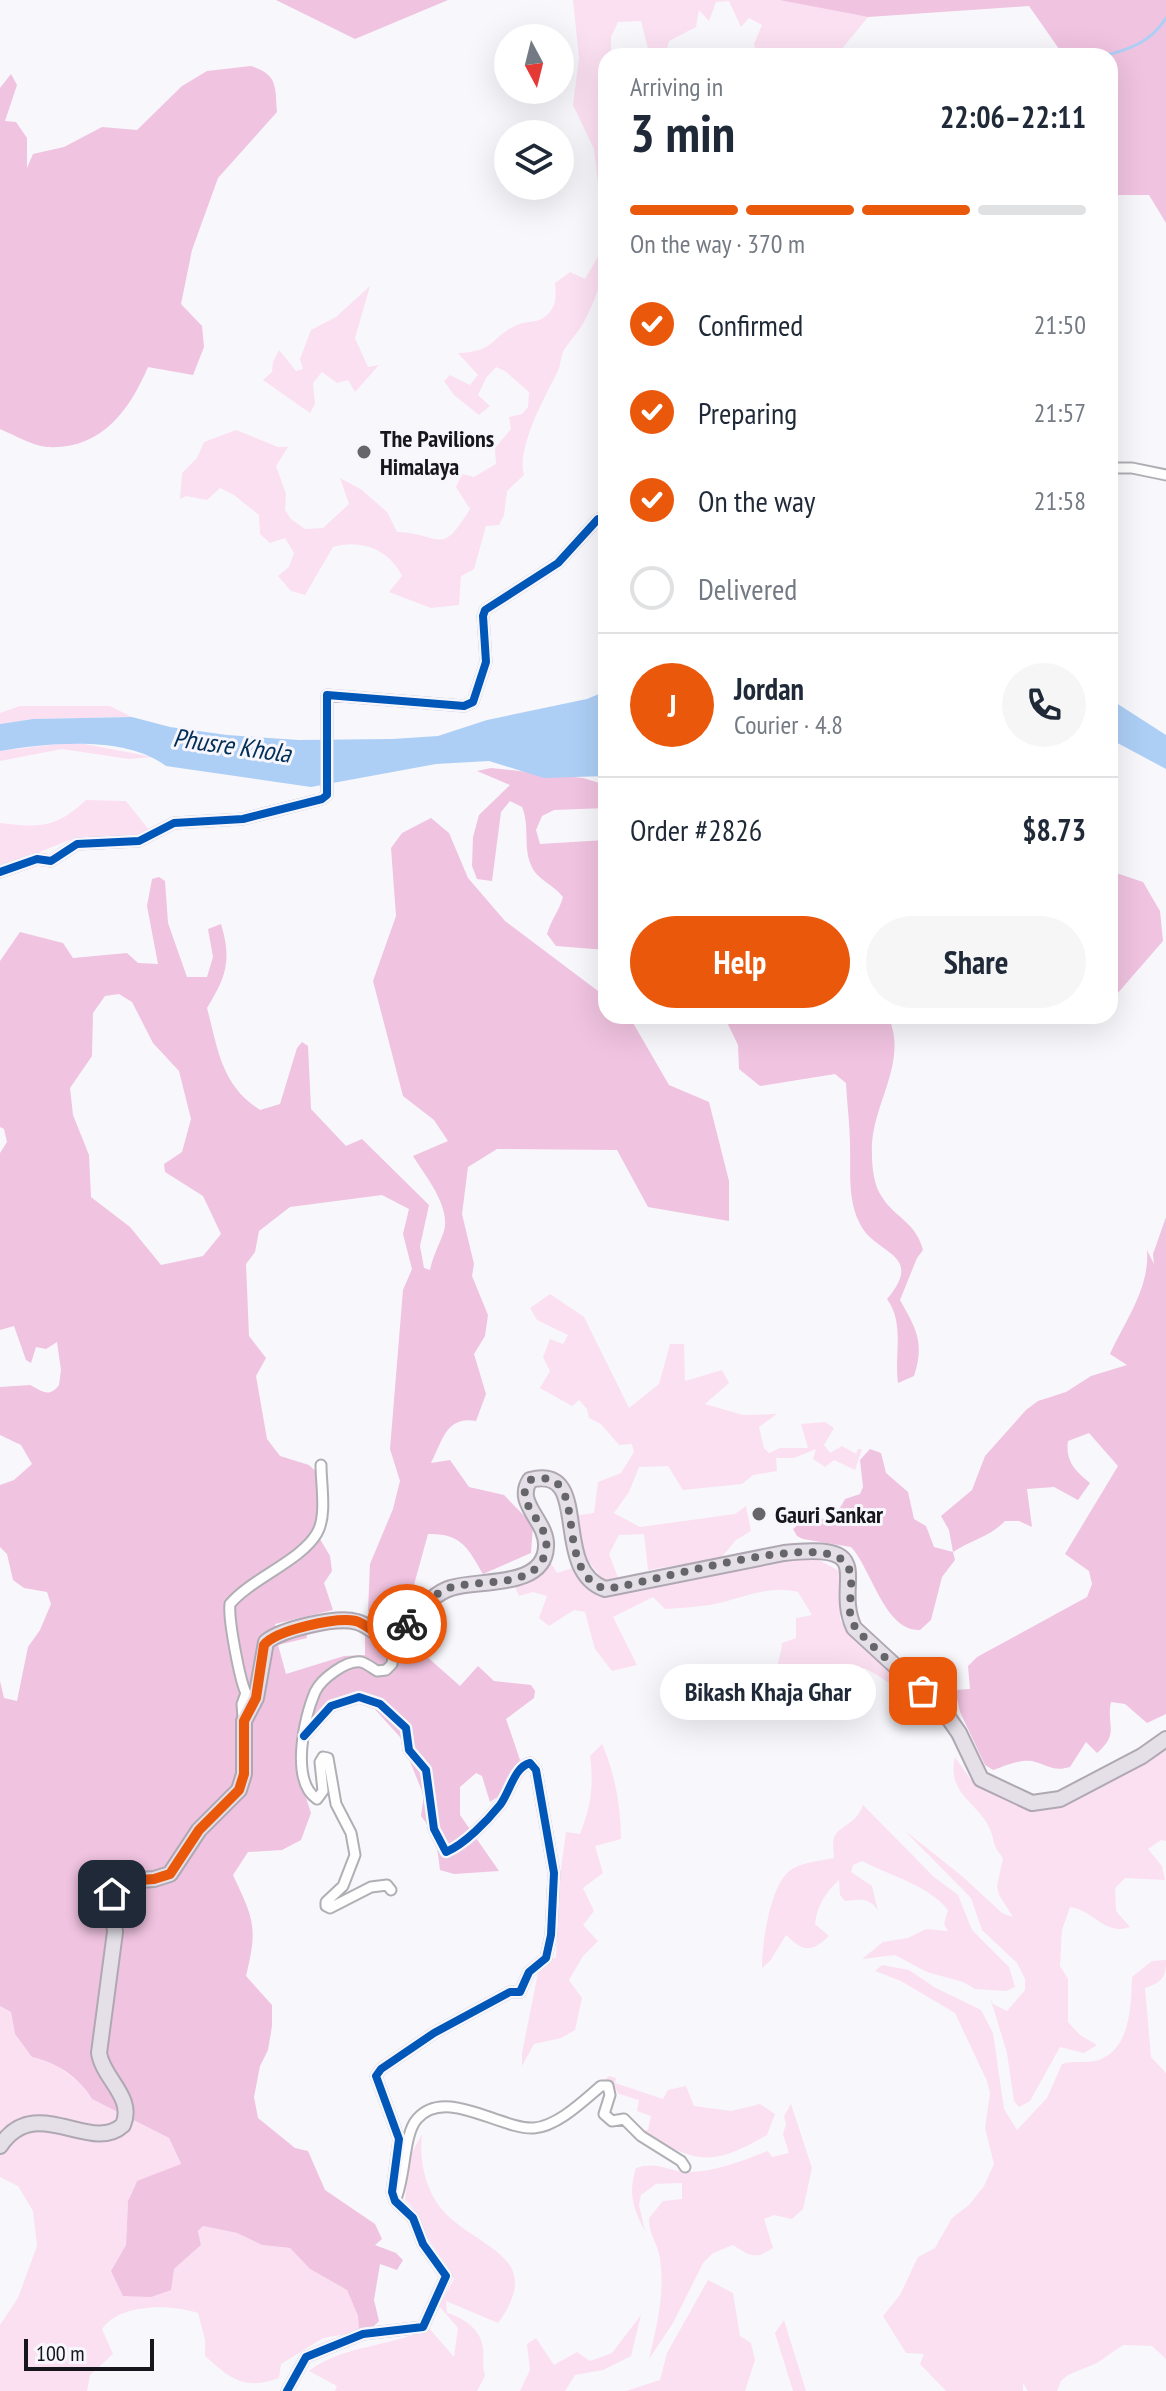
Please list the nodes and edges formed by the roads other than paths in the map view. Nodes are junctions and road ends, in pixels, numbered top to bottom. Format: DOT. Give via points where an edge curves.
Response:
graph roads {
  1 [pos="1118,468"];
  2 [pos="1166,475"];
  3 [pos="598,519"];
  4 [pos="0,872"];
  5 [pos="321,1465"];
  6 [pos="395,1637"];
  7 [pos="244,1721"];
  8 [pos="304,1736"];
  9 [pos="1166,1739"];
  10 [pos="391,1890"];
  11 [pos="0,2146"];
  12 [pos="685,2167"];
  13 [pos="395,2201"];
  14 [pos="287,2391"];
  1 -- 2 [label="street"];
  3 -- 4 [label="street" via="558,563 485,610 486,662 473,702 464,706 327,695 327,795 322,799 268,815 174,823 139,841 77,844 51,861 37,859"];
  5 -- 7 [label="street" via="318,1532 230,1604 239,1679 246,1693"];
  6 -- 7 [label="highway" via="385,1638 350,1620 274,1636 264,1645 256,1698"];
  6 -- 8 [label="street" via="392,1664 386,1670 355,1663 323,1682 315,1691"];
  6 -- 9 [label="highway" via="445,1590 514,1578 533,1569 545,1554 546,1540 527,1504 525,1488 530,1480 547,1478 566,1495 575,1557 592,1584 605,1589 784,1553 822,1551 837,1556 850,1572 854,1628 943,1710 981,1779 1032,1803 1060,1799"];
  7 -- 11 [label="highway" via="239,1790 199,1830 170,1874 125,1881 112,1894 115,1932 99,2053 123,2099 123,2125 104,2133 24,2125"];
  8 -- 10 [label="street" via="300,1755 310,1794 321,1797 320,1762 328,1758 336,1804 355,1855 347,1878 326,1906 371,1887 387,1885"];
  8 -- 13 [label="street" via="331,1706 359,1697 380,1704 406,1728 409,1750 426,1770 434,1829 446,1852 500,1804 524,1764 536,1770 548,1827 554,1873 546,1958 529,1972 520,1992 510,1992 434,2033 376,2076 399,2139"];
  12 -- 13 [label="street" via="624,2119 612,2121 604,2114 610,2095 608,2086 601,2086 556,2120 535,2128 477,2112 427,2110 415,2120"];
  13 -- 14 [label="street" via="413,2218 423,2244 446,2276 423,2327 363,2334 306,2357"];
}
